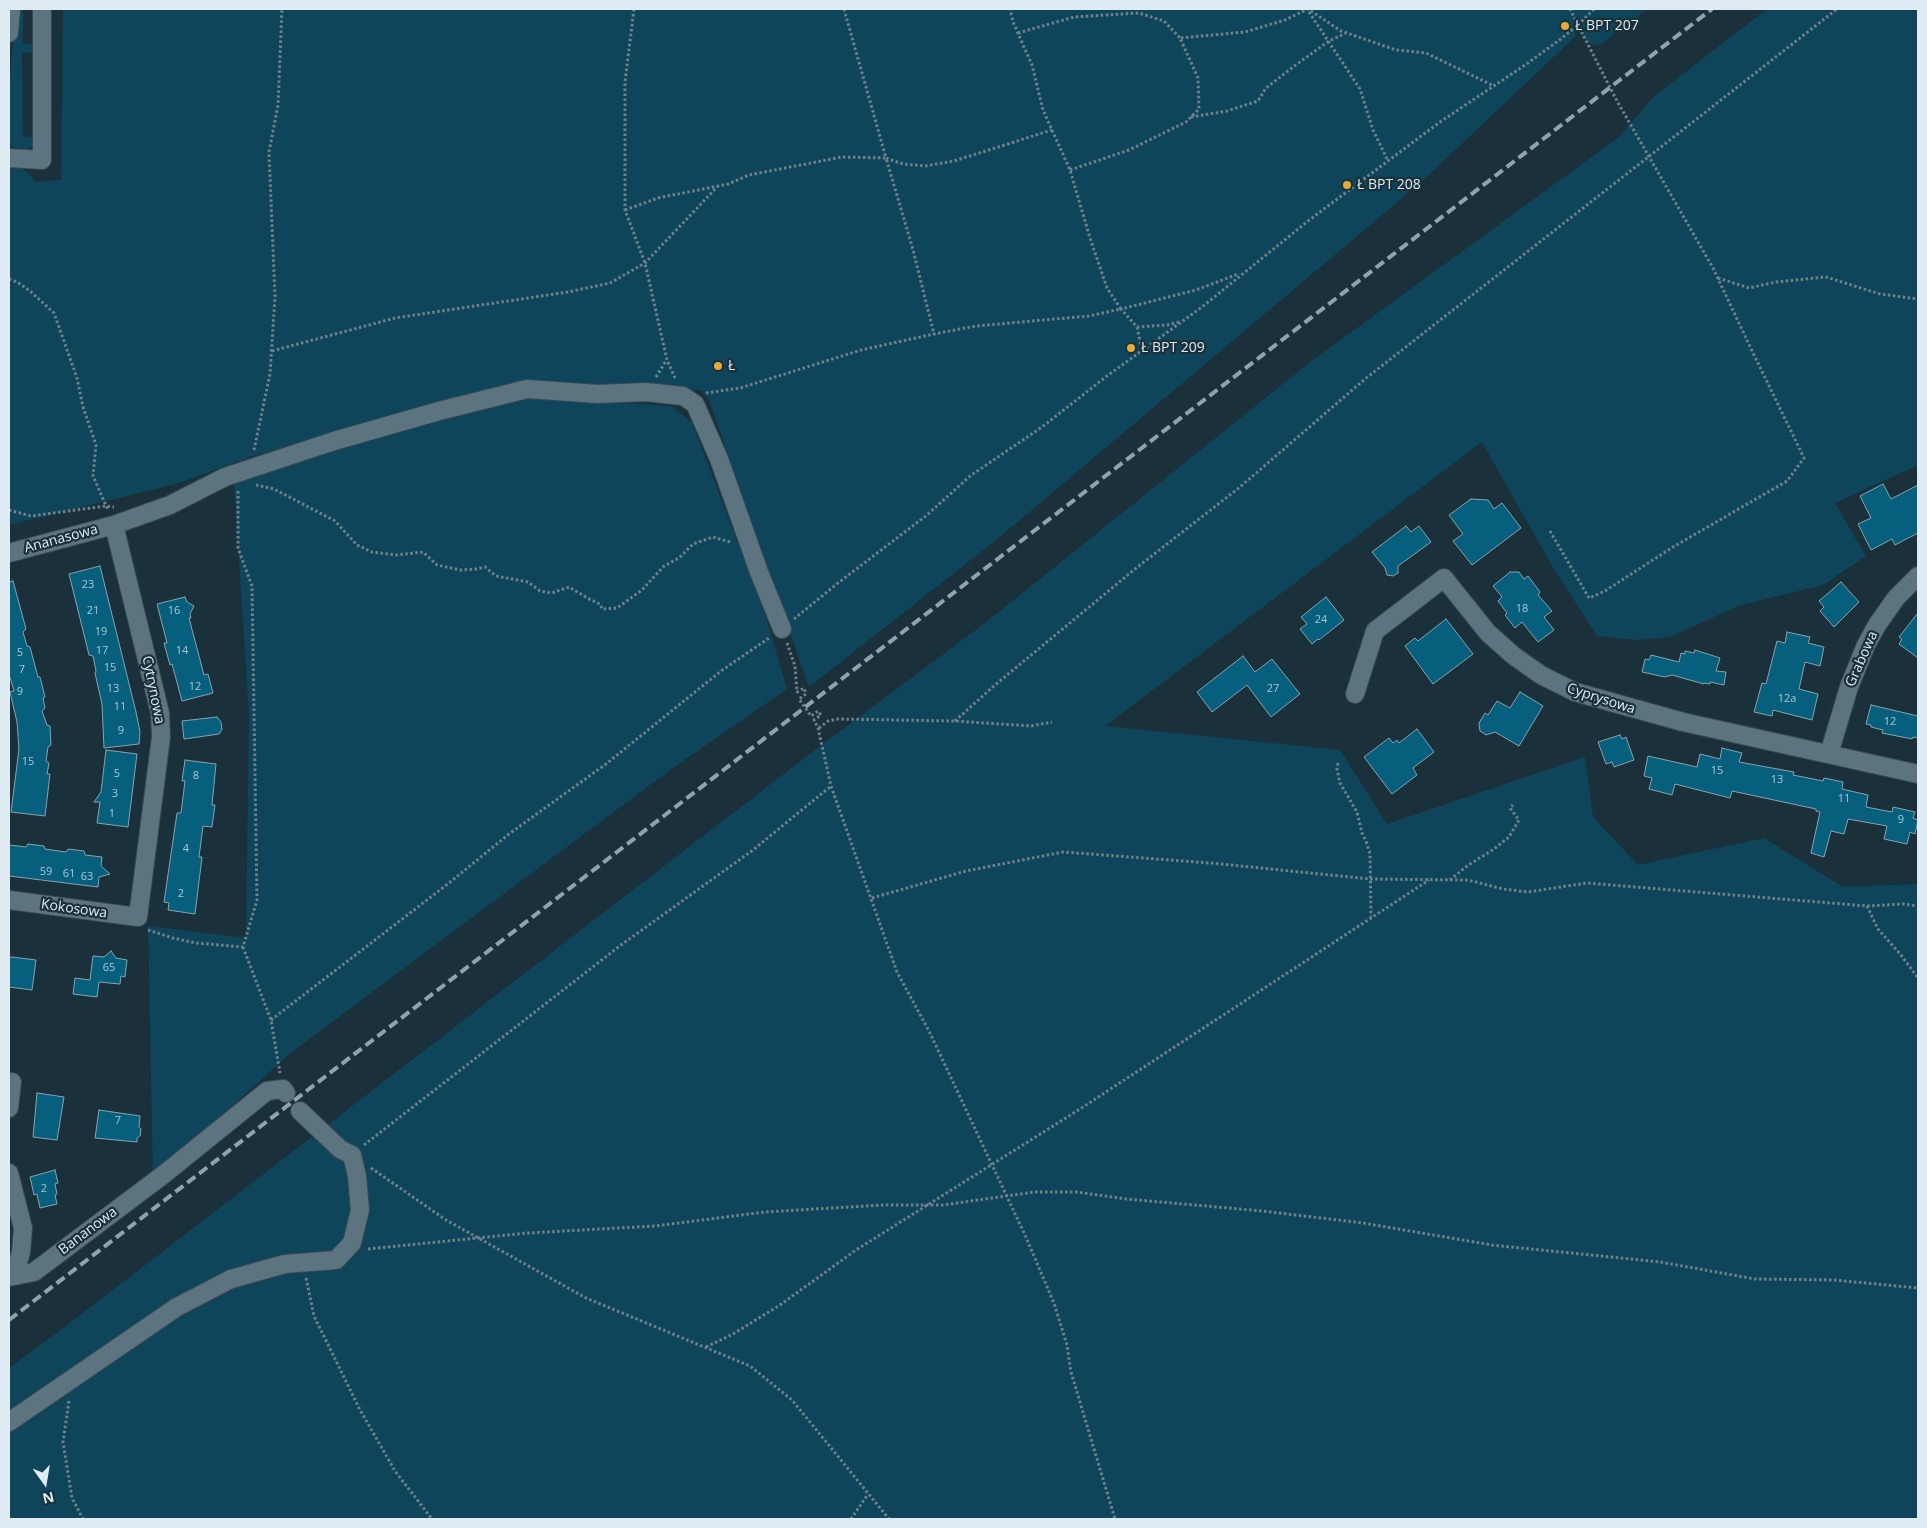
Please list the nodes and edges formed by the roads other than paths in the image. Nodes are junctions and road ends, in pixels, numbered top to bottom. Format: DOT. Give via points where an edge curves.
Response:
graph roads {
  1 [pos="11,9"];
  2 [pos="42,9"];
  3 [pos="9,33"];
  4 [pos="9,158"];
  5 [pos="114,525"];
  6 [pos="9,553"];
  7 [pos="1918,576"];
  8 [pos="782,629"];
  9 [pos="1355,694"];
  10 [pos="1829,754"];
  11 [pos="1918,774"];
  12 [pos="9,900"];
  13 [pos="135,917"];
  14 [pos="12,1082"];
  15 [pos="284,1091"];
  16 [pos="9,1108"];
  17 [pos="300,1111"];
  18 [pos="9,1173"];
  19 [pos="11,1277"];
  20 [pos="9,1422"];
  1 -- 3 [label="street"];
  2 -- 4 [label="street" via="42,160"];
  5 -- 6 [label="street, Ananasowa"];
  5 -- 8 [label="street, Ananasowa" via="170,505 225,477 249,476 363,432 527,389 683,396 695,404 719,459"];
  5 -- 13 [label="street, Cytrynowa" via="160,713 161,737"];
  7 -- 10 [label="street, Grabowa" via="1896,598 1866,645 1849,686"];
  9 -- 10 [label="street, Cyprysowa" via="1375,631 1444,578 1488,633 1514,656 1574,692 1646,714"];
  10 -- 11 [label="street, Cyprysowa"];
  12 -- 13 [label="street, Kokosowa"];
  14 -- 16 [label="street"];
  15 -- 19 [label="street, Bananowa" via="267,1091 164,1175 34,1272"];
  17 -- 20 [label="street" via="340,1149 352,1155 360,1210 352,1243 345,1251 336,1260 285,1264 231,1279 177,1307"];
  18 -- 19 [label="street" via="23,1228 21,1252"];
}
